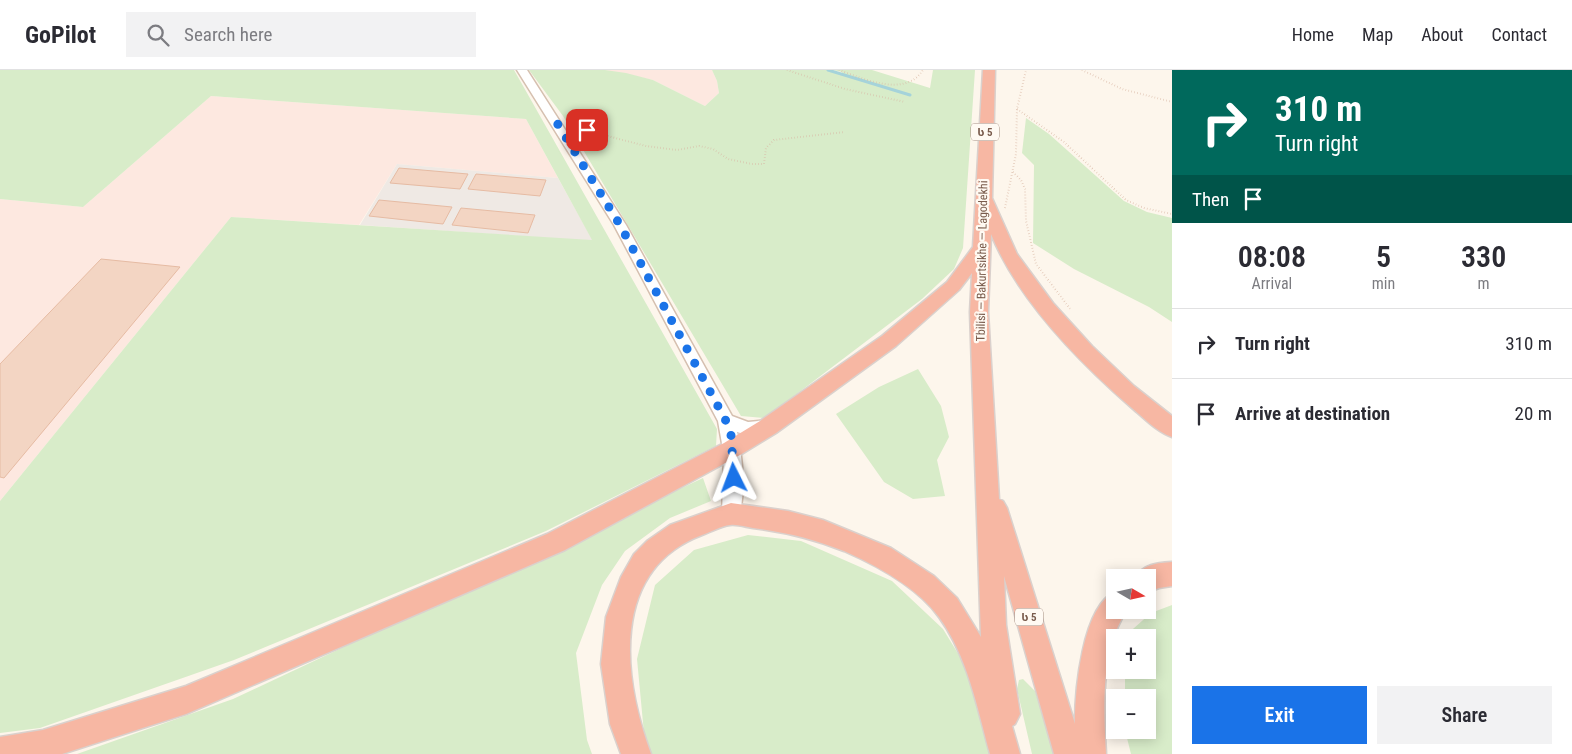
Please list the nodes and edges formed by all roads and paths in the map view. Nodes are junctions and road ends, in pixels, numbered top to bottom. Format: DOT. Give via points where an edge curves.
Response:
graph roads {
  1 [pos="522,70"];
  2 [pos="787,70"];
  3 [pos="839,70"];
  4 [pos="923,70"];
  5 [pos="989,70"];
  6 [pos="1026,70"];
  7 [pos="1082,70"];
  8 [pos="905,102"];
  9 [pos="1172,102"];
  10 [pos="1017,109"];
  11 [pos="557,123"];
  12 [pos="845,132"];
  13 [pos="1013,172"];
  14 [pos="1172,214"];
  15 [pos="990,243"];
  16 [pos="1071,310"];
  17 [pos="726,421"];
  18 [pos="768,427"];
  19 [pos="1172,428"];
  20 [pos="732,449"];
  21 [pos="987,482"];
  22 [pos="731,514"];
  23 [pos="1172,574"];
  24 [pos="1156,576"];
  25 [pos="1108,619"];
  26 [pos="0,752"];
  27 [pos="636,754"];
  28 [pos="1005,754"];
  29 [pos="1011,754"];
  30 [pos="1069,754"];
  31 [pos="1091,754"];
  1 -- 11 [label="street"];
  2 -- 8 [label="path"];
  3 -- 4 [label="path" via="897,86 917,80"];
  5 -- 15 [label="highway, Tbilisi — Bakurtsikhe — Lagodekhi / ს 5" via="983,193"];
  6 -- 10 [label="path"];
  7 -- 9 [label="path" via="1122,89"];
  10 -- 13 [label="path"];
  10 -- 14 [label="path" via="1064,142 1126,200"];
  11 -- 12 [label="path" via="646,146 677,150 699,146 713,149 728,159 752,164 764,164 766,148 774,140"];
  11 -- 17 [label="street" via="620,225"];
  13 -- 15 [label="path"];
  13 -- 16 [label="path" via="1025,189 1026,221 1036,264"];
  15 -- 18 [label="highway" via="952,286 889,341"];
  15 -- 19 [label="highway" via="1012,260 1091,358"];
  15 -- 21 [label="highway, Tbilisi — Bakurtsikhe — Lagodekhi / ს 5" via="978,312"];
  17 -- 18 [label="street" via="748,428"];
  17 -- 20 [label="street"];
  18 -- 20 [label="highway"];
  20 -- 22 [label="street"];
  20 -- 26 [label="highway" via="556,542 186,700 43,745"];
  21 -- 29 [label="highway, Tbilisi — Bakurtsikhe — Lagodekhi / ს 5" via="993,625"];
  21 -- 30 [label="highway, Tbilisi — Bakurtsikhe — Lagodekhi / ს 5"];
  22 -- 27 [label="highway" via="678,533 643,562 630,586 619,617 615,664 625,724"];
  22 -- 28 [label="highway" via="823,531 882,556 925,585 948,607 977,656"];
  23 -- 24 [label="highway"];
  25 -- 31 [label="highway" via="1093,658"];
}
